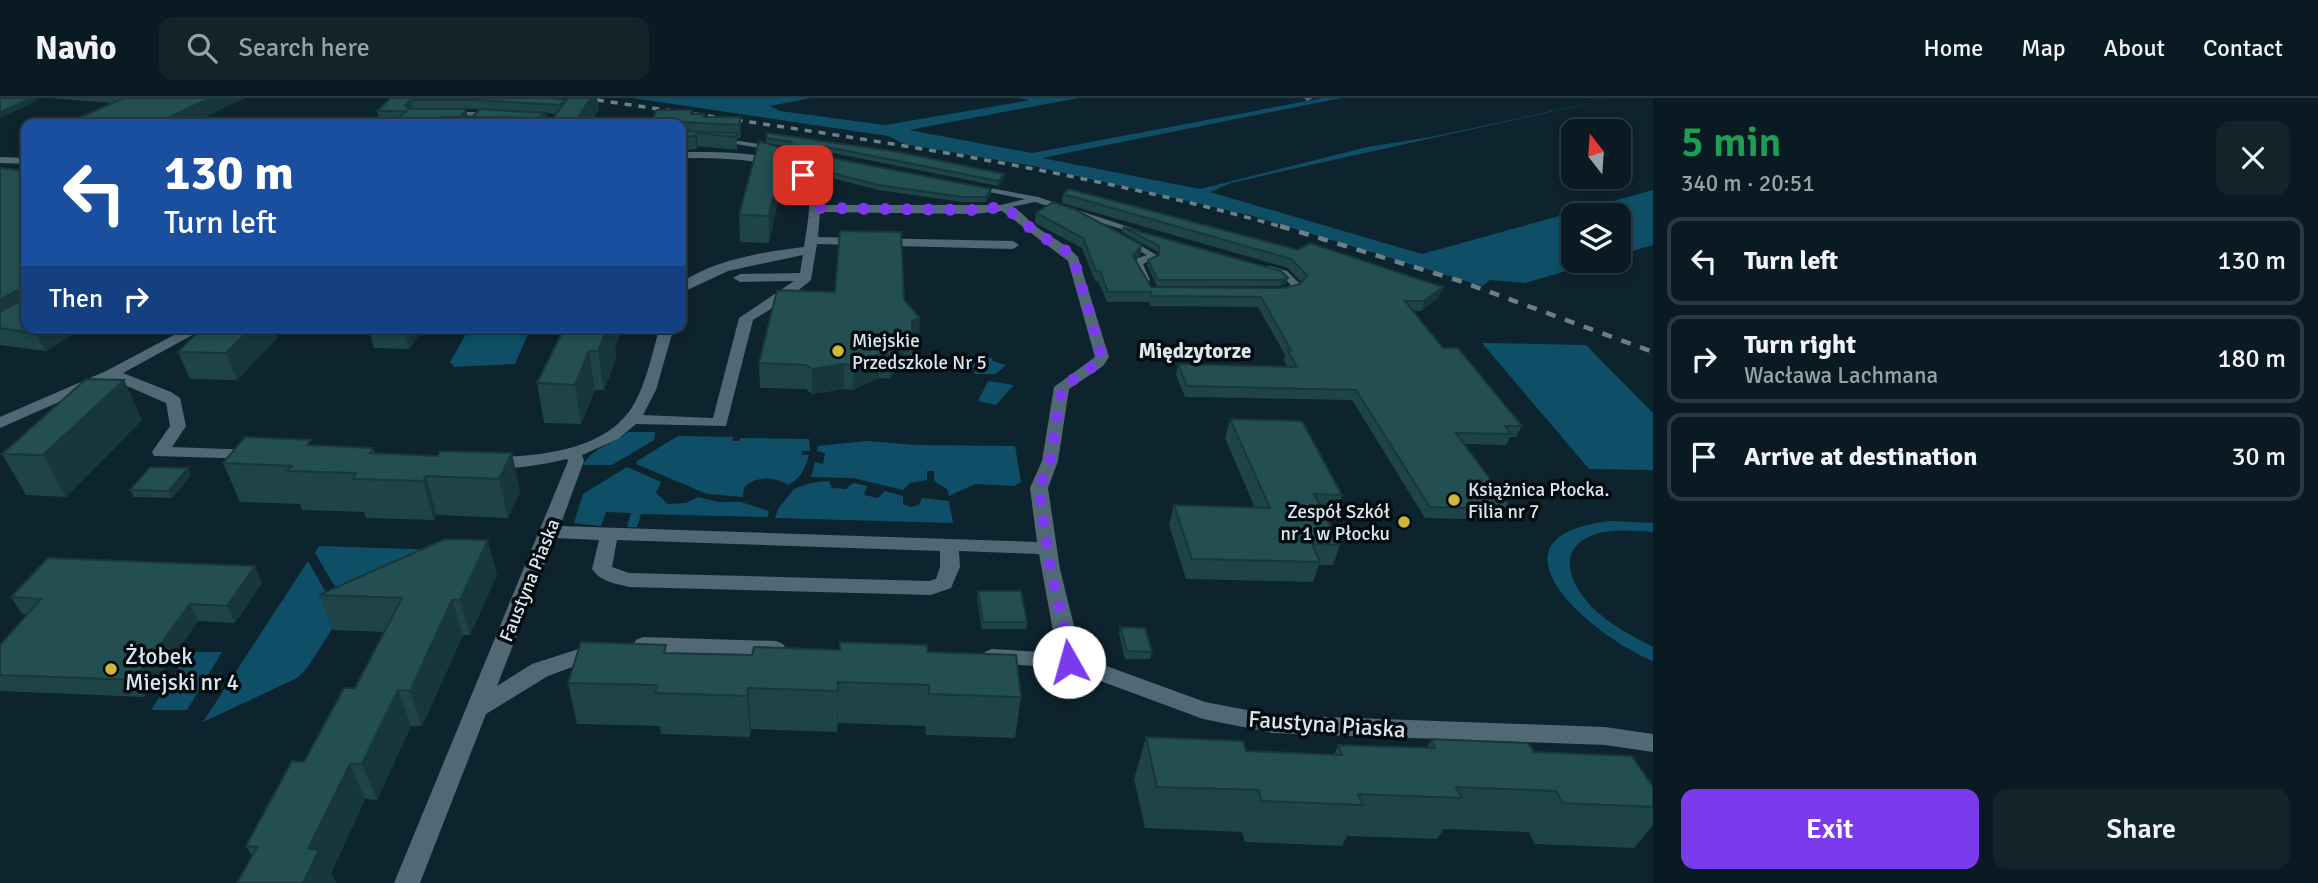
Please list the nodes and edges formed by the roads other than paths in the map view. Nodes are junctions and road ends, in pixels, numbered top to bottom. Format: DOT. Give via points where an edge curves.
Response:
graph roads {
  1 [pos="440,114"];
  2 [pos="479,114"];
  3 [pos="491,115"];
  4 [pos="474,119"];
  5 [pos="715,140"];
  6 [pos="792,152"];
  7 [pos="686,155"];
  8 [pos="822,156"];
  9 [pos="0,160"];
  10 [pos="21,161"];
  11 [pos="848,162"];
  12 [pos="787,164"];
  13 [pos="968,185"];
  14 [pos="1035,199"];
  15 [pos="1004,207"];
  16 [pos="813,208"];
  17 [pos="1077,214"];
  18 [pos="1142,233"];
  19 [pos="1013,244"];
  20 [pos="809,245"];
  21 [pos="1258,266"];
  22 [pos="806,277"];
  23 [pos="740,278"];
  24 [pos="686,284"];
  25 [pos="1152,292"];
  26 [pos="1268,292"];
  27 [pos="189,333"];
  28 [pos="665,333"];
  29 [pos="111,374"];
  30 [pos="631,419"];
  31 [pos="0,423"];
  32 [pos="572,452"];
  33 [pos="276,456"];
  34 [pos="474,461"];
  35 [pos="548,532"];
  36 [pos="609,534"];
  37 [pos="949,544"];
  38 [pos="1047,548"];
  39 [pos="800,649"];
  40 [pos="968,656"];
  41 [pos="1069,662"];
  42 [pos="479,708"];
  43 [pos="1653,743"];
  44 [pos="407,883"];
  1 -- 2 [label="lane"];
  2 -- 3 [label="lane"];
  2 -- 4 [label="lane"];
  5 -- 6 [label="lane"];
  6 -- 8 [label="lane"];
  6 -- 12 [label="lane"];
  7 -- 12 [label="street"];
  8 -- 11 [label="lane"];
  8 -- 12 [label="lane"];
  9 -- 10 [label="street"];
  12 -- 16 [label="street" via="807,179"];
  13 -- 14 [label="lane"];
  14 -- 15 [label="lane"];
  14 -- 17 [label="lane"];
  15 -- 16 [label="street"];
  15 -- 38 [label="street" via="1074,260 1102,352 1098,363 1070,379 1061,390 1050,461 1039,488"];
  16 -- 20 [label="street"];
  17 -- 18 [label="lane"];
  17 -- 25 [label="lane" via="1154,256 1138,264"];
  19 -- 20 [label="street"];
  20 -- 22 [label="street"];
  20 -- 24 [label="street" via="710,272"];
  21 -- 26 [label="lane" via="1284,273 1296,285"];
  22 -- 23 [label="street"];
  22 -- 30 [label="street" via="746,318 720,423"];
  27 -- 29 [label="street"];
  28 -- 30 [label="street" via="640,407"];
  29 -- 31 [label="street"];
  29 -- 33 [label="street" via="174,401 178,426 160,452"];
  30 -- 32 [label="street" via="615,434"];
  32 -- 34 [label="street" via="517,461"];
  32 -- 35 [label="street, Faustyna Piaska" via="576,461"];
  35 -- 36 [label="street"];
  35 -- 42 [label="street, Faustyna Piaska"];
  36 -- 37 [label="street"];
  36 -- 37 [label="street" via="601,569 629,580 931,588 944,583 950,567"];
  37 -- 38 [label="street"];
  38 -- 41 [label="street"];
  39 -- 42 [label="street" via="635,645 605,649 540,670"];
  40 -- 41 [label="street, Faustyna Piaska"];
  41 -- 43 [label="street, Faustyna Piaska" via="1203,710 1273,724 1605,736"];
  42 -- 44 [label="street, Faustyna Piaska"];
}
